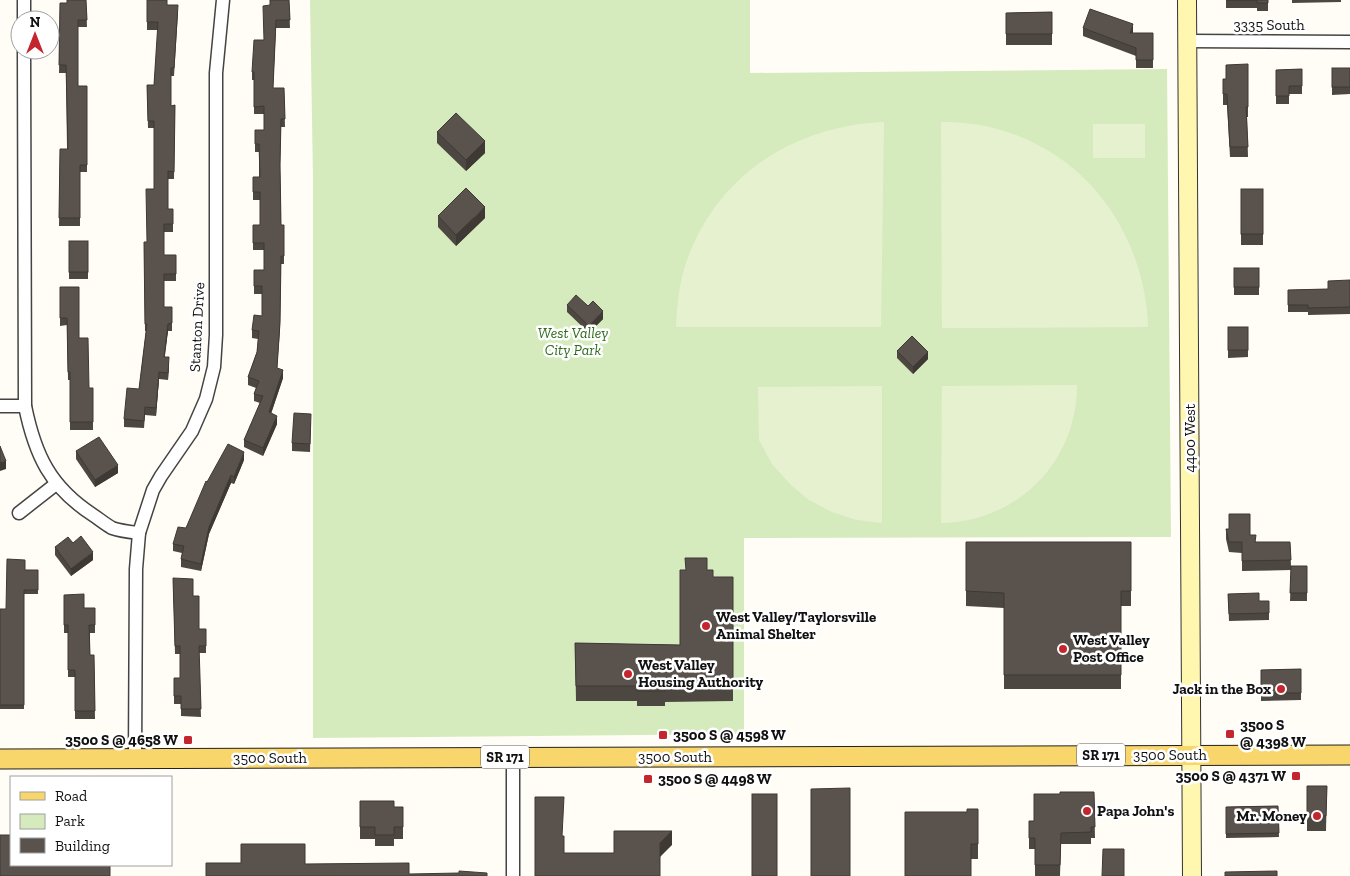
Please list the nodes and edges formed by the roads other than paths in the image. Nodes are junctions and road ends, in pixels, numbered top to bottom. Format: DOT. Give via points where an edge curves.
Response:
graph roads {
  1 [pos="223,0"];
  2 [pos="1187,0"];
  3 [pos="1187,41"];
  4 [pos="1350,42"];
  5 [pos="24,60"];
  6 [pos="0,406"];
  7 [pos="25,406"];
  8 [pos="56,484"];
  9 [pos="19,513"];
  10 [pos="139,533"];
  11 [pos="1192,755"];
  12 [pos="1350,755"];
  13 [pos="513,757"];
  14 [pos="136,758"];
  15 [pos="0,759"];
  16 [pos="513,876"];
  17 [pos="1192,876"];
  1 -- 10 [label="street, Stanton Drive" via="216,78 214,367 200,415 153,490"];
  2 -- 3 [label="street, 4400 West"];
  3 -- 4 [label="street, 3335 South"];
  3 -- 11 [label="street, 4400 West"];
  5 -- 7 [label="street"];
  6 -- 7 [label="street"];
  7 -- 8 [label="street" via="39,456"];
  8 -- 9 [label="street"];
  8 -- 10 [label="street" via="76,504 112,528"];
  10 -- 14 [label="street, Stanton Drive" via="136,569"];
  11 -- 12 [label="main road, 3500 South / SR 171"];
  11 -- 13 [label="main road, 3500 South / SR 171"];
  11 -- 17 [label="street, 4400 West"];
  13 -- 14 [label="main road, 3500 South / SR 171"];
  13 -- 16 [label="street"];
  14 -- 15 [label="main road, 3500 South / SR 171"];
}
